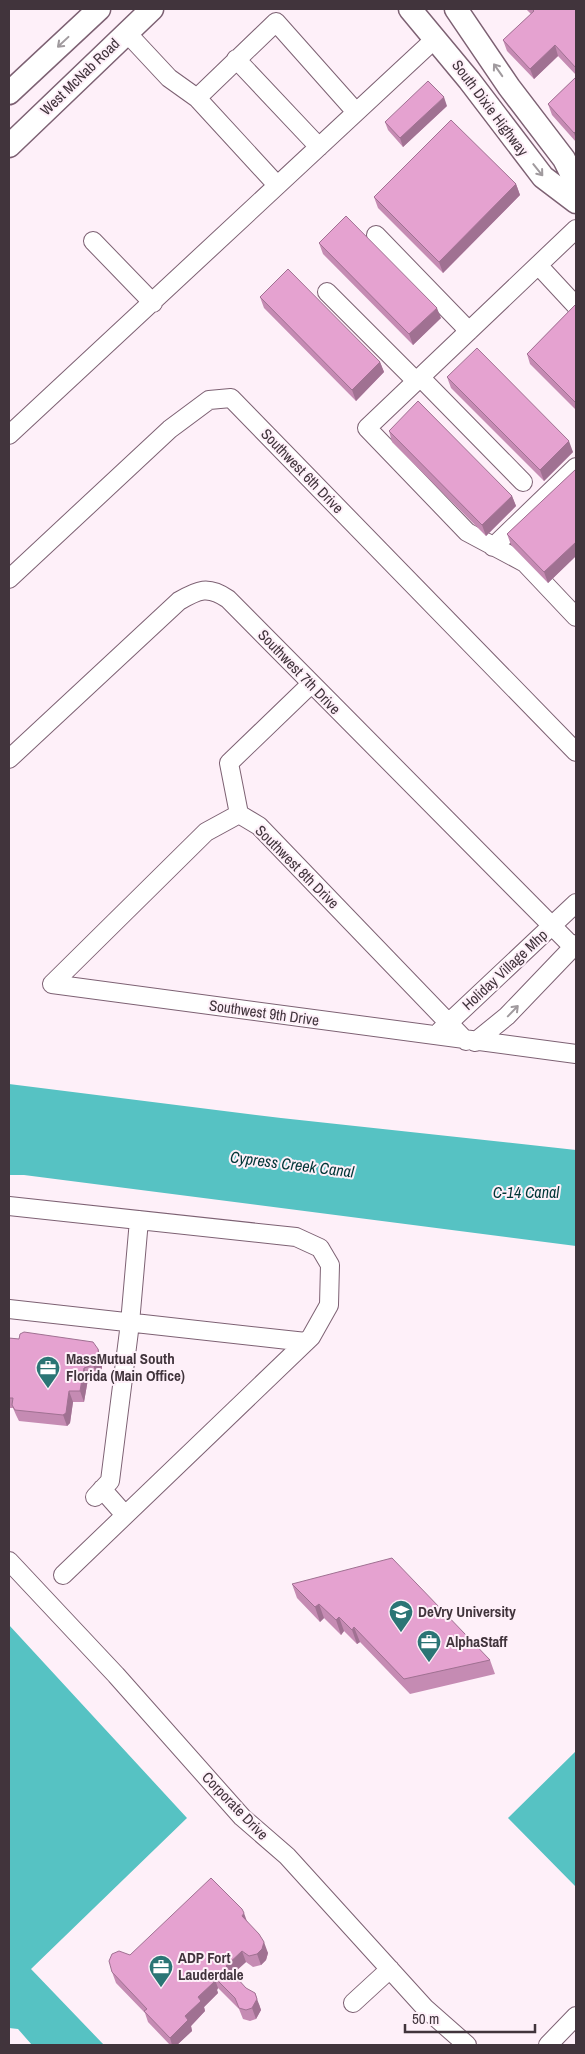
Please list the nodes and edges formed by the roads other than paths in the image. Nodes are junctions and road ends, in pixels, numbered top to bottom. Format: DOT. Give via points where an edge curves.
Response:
graph roads {
  1 [pos="99,9"];
  2 [pos="152,9"];
  3 [pos="410,9"];
  4 [pos="456,9"];
  5 [pos="127,33"];
  6 [pos="436,38"];
  7 [pos="236,59"];
  8 [pos="9,93"];
  9 [pos="197,98"];
  10 [pos="356,112"];
  11 [pos="9,146"];
  12 [pos="319,147"];
  13 [pos="576,183"];
  14 [pos="277,185"];
  15 [pos="576,202"];
  16 [pos="576,229"];
  17 [pos="376,235"];
  18 [pos="93,241"];
  19 [pos="538,265"];
  20 [pos="327,292"];
  21 [pos="153,303"];
  22 [pos="576,306"];
  23 [pos="469,330"];
  24 [pos="418,379"];
  25 [pos="9,435"];
  26 [pos="576,467"];
  27 [pos="523,482"];
  28 [pos="493,547"];
  29 [pos="9,579"];
  30 [pos="575,612"];
  31 [pos="310,684"];
  32 [pos="576,752"];
  33 [pos="9,759"];
  34 [pos="239,814"];
  35 [pos="576,903"];
  36 [pos="552,926"];
  37 [pos="575,945"];
  38 [pos="449,1023"];
  39 [pos="433,1036"];
  40 [pos="470,1041"];
  41 [pos="576,1054"];
  42 [pos="9,1206"];
  43 [pos="139,1220"];
  44 [pos="9,1309"];
  45 [pos="130,1324"];
  46 [pos="306,1342"];
  47 [pos="125,1515"];
  48 [pos="9,1561"];
  49 [pos="63,1575"];
  50 [pos="390,1969"];
  51 [pos="353,2003"];
  52 [pos="576,2016"];
  53 [pos="467,2045"];
  54 [pos="548,2045"];
  1 -- 8 [label="main road, one-way"];
  2 -- 5 [label="main road, West McNab Road"];
  3 -- 6 [label="main road, South Dixie Highway"];
  13 -- 4 [label="main road, South Dixie Highway, one-way" via="564,159"];
  5 -- 9 [label="street" via="169,78"];
  5 -- 11 [label="main road, West McNab Road"];
  6 -- 10 [label="street"];
  6 -- 15 [label="main road, South Dixie Highway, one-way" via="543,177"];
  7 -- 9 [label="street"];
  7 -- 10 [label="street" via="276,22"];
  7 -- 12 [label="street"];
  9 -- 14 [label="street"];
  10 -- 12 [label="street"];
  12 -- 14 [label="street"];
  14 -- 21 [label="street"];
  16 -- 19 [label="street"];
  17 -- 23 [label="street"];
  18 -- 21 [label="street"];
  19 -- 22 [label="street"];
  19 -- 23 [label="street"];
  20 -- 24 [label="street"];
  21 -- 25 [label="street"];
  23 -- 24 [label="street"];
  24 -- 27 [label="street"];
  24 -- 28 [label="street" via="367,428 467,532"];
  26 -- 28 [label="street"];
  28 -- 30 [label="street" via="526,563"];
  29 -- 32 [label="street, Southwest 6th Drive" via="170,429 209,400 231,398"];
  31 -- 33 [label="street, Southwest 7th Drive" via="228,599 218,592 198,590 179,601"];
  31 -- 34 [label="street" via="229,763"];
  31 -- 36 [label="street, Southwest 7th Drive"];
  34 -- 38 [label="street, Southwest 8th Drive" via="259,826"];
  34 -- 39 [label="street, Southwest 9th Drive" via="206,832 52,984"];
  35 -- 36 [label="street, Holiday Village Mhp"];
  36 -- 37 [label="street, Southwest 7th Drive"];
  36 -- 38 [label="street, Holiday Village Mhp"];
  40 -- 37 [label="street, Holiday Village Mhp, one-way" via="507,1016"];
  38 -- 39 [label="street, Holiday Village Mhp"];
  38 -- 40 [label="street, Southwest 8th Drive"];
  39 -- 40 [label="street, Southwest 9th Drive"];
  40 -- 41 [label="street"];
  42 -- 43 [label="street"];
  43 -- 45 [label="street"];
  43 -- 46 [label="street" via="296,1237 320,1248 330,1265 329,1305"];
  44 -- 45 [label="street"];
  45 -- 46 [label="street"];
  45 -- 47 [label="street" via="110,1481 98,1493"];
  46 -- 47 [label="street"];
  47 -- 49 [label="street"];
  48 -- 50 [label="street, Corporate Drive" via="242,1817 287,1856"];
  50 -- 51 [label="street"];
  50 -- 53 [label="street, Corporate Drive" via="425,2008"];
  52 -- 54 [label="street"];
}
